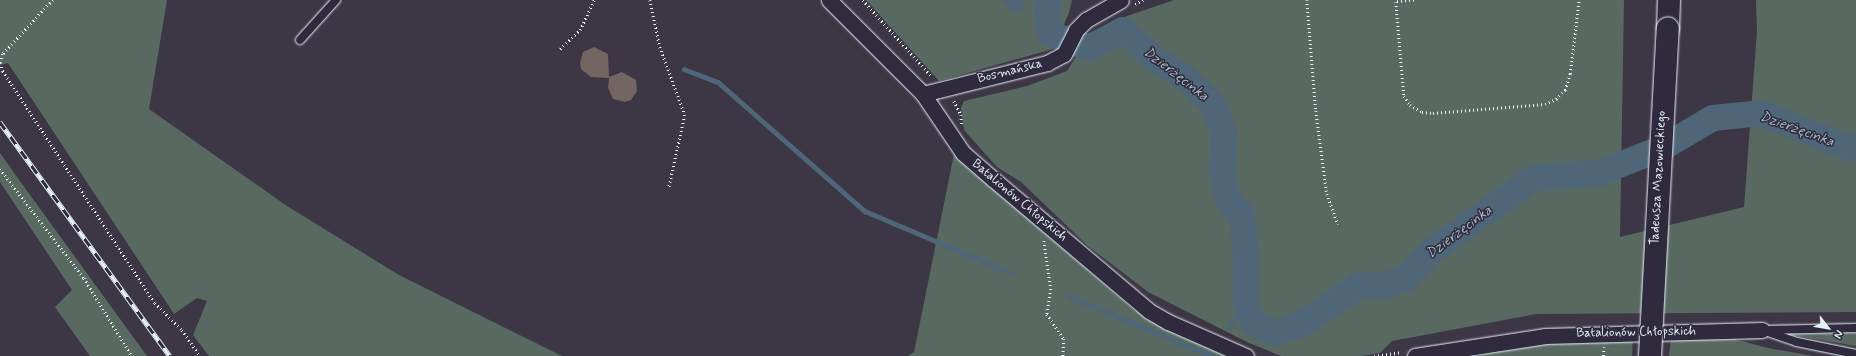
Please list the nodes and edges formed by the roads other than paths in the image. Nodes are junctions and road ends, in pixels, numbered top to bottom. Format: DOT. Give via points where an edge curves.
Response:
graph roads {
  1 [pos="336,0"];
  2 [pos="828,0"];
  3 [pos="1121,0"];
  4 [pos="1669,0"];
  5 [pos="300,40"];
  6 [pos="923,94"];
  7 [pos="1856,328"];
  8 [pos="1762,330"];
  9 [pos="1856,354"];
  10 [pos="1246,356"];
  11 [pos="1415,356"];
  12 [pos="1650,356"];
  1 -- 5 [label="lane"];
  2 -- 6 [label="street, Batalionów Chłopskich"];
  3 -- 6 [label="street, Bosmańska" via="1086,20 1076,30 1064,54 1047,63"];
  4 -- 12 [label="main road, Tadeusza Mazowieckiego, bridge"];
  6 -- 10 [label="street, Batalionów Chłopskich" via="963,153 1158,317"];
  7 -- 8 [label="lane"];
  8 -- 9 [label="lane, Batalionów Chłopskich" via="1797,342"];
  8 -- 11 [label="street, Batalionów Chłopskich" via="1545,336"];
}
